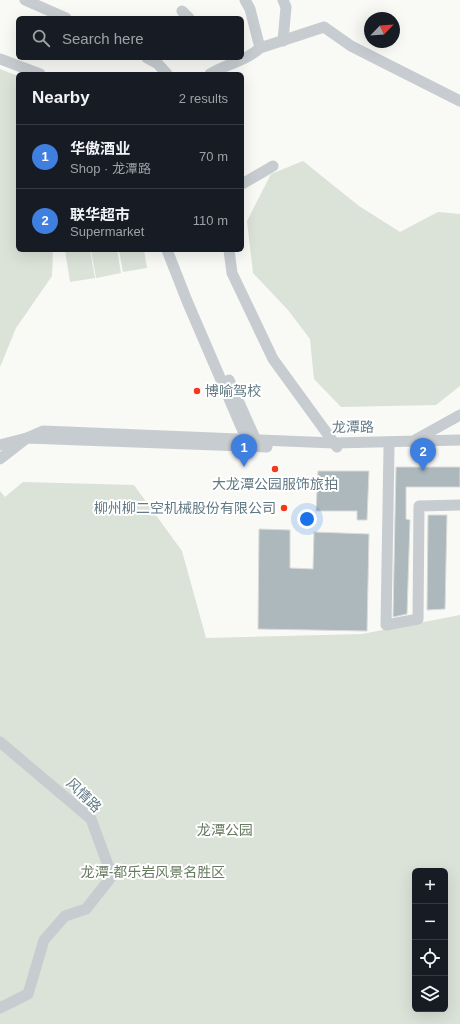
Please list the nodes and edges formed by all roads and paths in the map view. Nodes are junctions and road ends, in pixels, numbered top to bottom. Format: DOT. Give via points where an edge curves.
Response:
graph roads {
  1 [pos="25,0"];
  2 [pos="245,0"];
  3 [pos="283,0"];
  4 [pos="61,16"];
  5 [pos="283,41"];
  6 [pos="260,48"];
  7 [pos="244,57"];
  8 [pos="0,59"];
  9 [pos="151,60"];
  10 [pos="236,60"];
  11 [pos="215,67"];
  12 [pos="35,72"];
  13 [pos="165,72"];
  14 [pos="460,101"];
  15 [pos="274,166"];
  16 [pos="244,183"];
  17 [pos="168,252"];
  18 [pos="229,252"];
  19 [pos="460,415"];
  20 [pos="27,438"];
  21 [pos="460,440"];
  22 [pos="413,441"];
  23 [pos="253,443"];
  24 [pos="0,445"];
  25 [pos="336,446"];
  26 [pos="460,446"];
  27 [pos="389,448"];
  28 [pos="0,459"];
  29 [pos="460,505"];
  30 [pos="0,742"];
  31 [pos="0,1008"];
  1 -- 4 [label="street"];
  2 -- 6 [label="street" via="250,9"];
  3 -- 5 [label="street" via="286,7"];
  5 -- 6 [label="street"];
  5 -- 14 [label="street" via="324,27 351,46"];
  6 -- 7 [label="street" via="254,54"];
  8 -- 12 [label="street"];
  9 -- 13 [label="street"];
  10 -- 11 [label="street"];
  15 -- 16 [label="street"];
  17 -- 23 [label="street" via="187,301"];
  18 -- 25 [label="street" via="232,273 273,360"];
  19 -- 22 [label="street"];
  20 -- 23 [label="street, 龙潭路" via="43,431"];
  20 -- 24 [label="street"];
  20 -- 28 [label="street"];
  21 -- 22 [label="street, 龙潭路"];
  22 -- 25 [label="street, 龙潭路"];
  23 -- 25 [label="street, 龙潭路"];
  25 -- 27 [label="street, 龙潭路"];
  26 -- 27 [label="street, 龙潭路"];
  27 -- 29 [label="street" via="386,625 418,619 419,506"];
  30 -- 31 [label="street, 风情路" via="91,819 112,876 86,909 65,916 44,940 28,994"];
}
